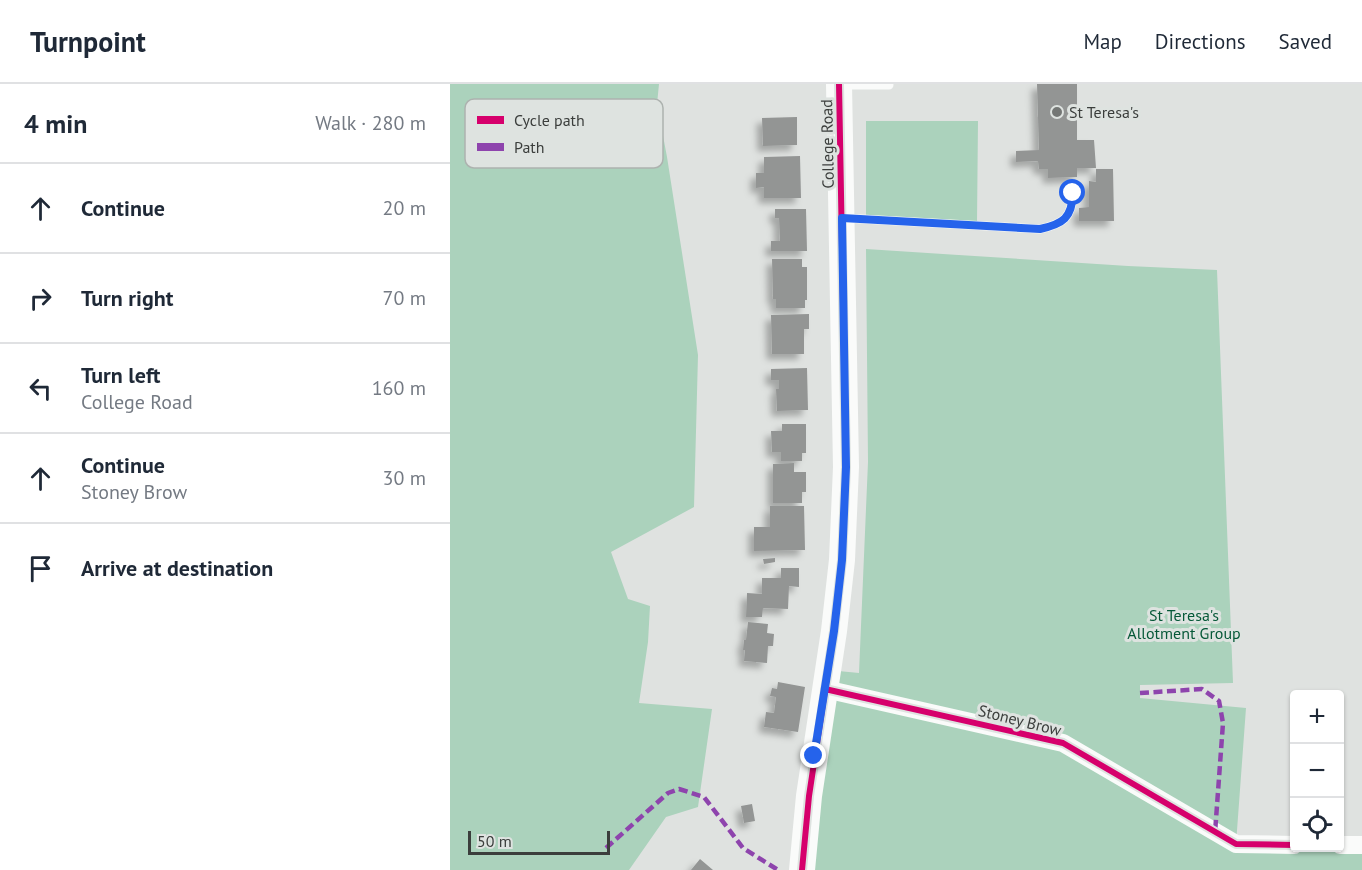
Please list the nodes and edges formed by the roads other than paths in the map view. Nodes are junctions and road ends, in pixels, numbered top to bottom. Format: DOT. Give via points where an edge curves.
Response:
graph roads {
  1 [pos="840,85"];
  2 [pos="889,85"];
  3 [pos="1073,193"];
  4 [pos="842,218"];
  5 [pos="826,680"];
  6 [pos="1290,845"];
  7 [pos="1344,845"];
  8 [pos="1362,845"];
  9 [pos="802,870"];
  1 -- 2 [label="lane"];
  1 -- 4 [label="street, College Road"];
  3 -- 4 [label="lane" via="1073,207 1066,217 1057,225 1040,229"];
  4 -- 5 [label="street, College Road" via="846,467 842,560"];
  5 -- 6 [label="street, Stoney Brow" via="1063,743 1236,844"];
  5 -- 9 [label="street"];
  7 -- 8 [label="street"];
}
